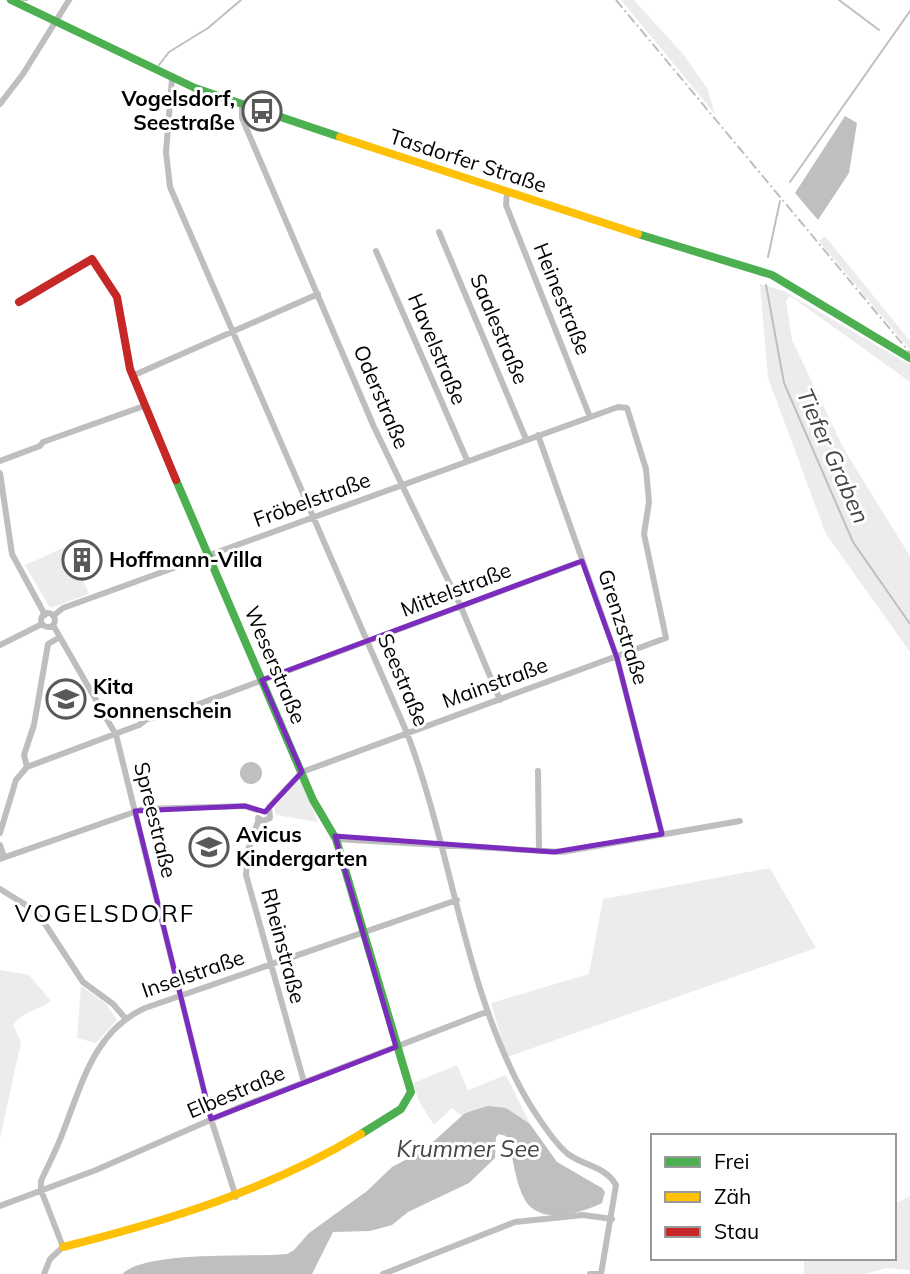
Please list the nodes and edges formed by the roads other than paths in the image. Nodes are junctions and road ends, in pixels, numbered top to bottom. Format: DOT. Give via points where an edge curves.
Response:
graph roads {
  1 [pos="11,0"];
  2 [pos="69,0"];
  3 [pos="55,23"];
  4 [pos="172,79"];
  5 [pos="0,104"];
  6 [pos="242,104"];
  7 [pos="508,193"];
  8 [pos="439,232"];
  9 [pos="376,251"];
  10 [pos="318,294"];
  11 [pos="19,303"];
  12 [pos="233,331"];
  13 [pos="910,358"];
  14 [pos="132,376"];
  15 [pos="144,406"];
  16 [pos="590,417"];
  17 [pos="538,435"];
  18 [pos="526,439"];
  19 [pos="467,460"];
  20 [pos="0,461"];
  21 [pos="0,472"];
  22 [pos="401,485"];
  23 [pos="314,518"];
  24 [pos="208,555"];
  25 [pos="582,561"];
  26 [pos="461,607"];
  27 [pos="45,615"];
  28 [pos="53,616"];
  29 [pos="42,624"];
  30 [pos="53,625"];
  31 [pos="60,637"];
  32 [pos="666,638"];
  33 [pos="368,642"];
  34 [pos="0,645"];
  35 [pos="617,658"];
  36 [pos="262,680"];
  37 [pos="500,700"];
  38 [pos="407,733"];
  39 [pos="116,734"];
  40 [pos="27,767"];
  41 [pos="538,771"];
  42 [pos="302,772"];
  43 [pos="269,807"];
  44 [pos="257,810"];
  45 [pos="135,811"];
  46 [pos="259,819"];
  47 [pos="740,821"];
  48 [pos="0,833"];
  49 [pos="662,834"];
  50 [pos="336,839"];
  51 [pos="441,843"];
  52 [pos="0,845"];
  53 [pos="539,851"];
  54 [pos="2,858"];
  55 [pos="0,889"];
  56 [pos="457,900"];
  57 [pos="364,932"];
  58 [pos="269,965"];
  59 [pos="180,996"];
  60 [pos="486,1012"];
  61 [pos="126,1019"];
  62 [pos="396,1046"];
  63 [pos="304,1082"];
  64 [pos="211,1119"];
  65 [pos="41,1190"];
  66 [pos="236,1197"];
  67 [pos="0,1206"];
  68 [pos="612,1219"];
  69 [pos="63,1247"];
  70 [pos="44,1274"];
  71 [pos="383,1274"];
  72 [pos="590,1274"];
  73 [pos="601,1274"];
  1 -- 3 [label="street, Tasdorfer Straße"];
  2 -- 3 [label="street"];
  3 -- 4 [label="street, Tasdorfer Straße"];
  3 -- 5 [label="street"];
  4 -- 6 [label="street, Tasdorfer Straße"];
  4 -- 12 [label="street, Seestraße" via="166,152 170,187"];
  6 -- 7 [label="street, Tasdorfer Straße"];
  6 -- 10 [label="street, Oderstraße" via="242,118"];
  7 -- 13 [label="street, Tasdorfer Straße" via="772,275"];
  7 -- 16 [label="street, Heinestraße" via="506,205"];
  8 -- 18 [label="street, Saalestraße"];
  9 -- 19 [label="street, Havelstraße"];
  10 -- 12 [label="street"];
  10 -- 22 [label="street, Oderstraße"];
  11 -- 14 [label="street, Weserstraße" via="92,260 117,297"];
  12 -- 14 [label="street"];
  12 -- 23 [label="street, Seestraße"];
  14 -- 15 [label="street, Weserstraße"];
  15 -- 20 [label="street"];
  15 -- 24 [label="street, Weserstraße"];
  16 -- 17 [label="street, Fröbelstraße"];
  16 -- 32 [label="street, Fröbelstraße" via="624,406 646,470 649,502 644,534"];
  17 -- 18 [label="street, Fröbelstraße"];
  17 -- 25 [label="street, Grenzstraße"];
  18 -- 19 [label="street, Fröbelstraße"];
  19 -- 22 [label="street, Fröbelstraße"];
  21 -- 27 [label="street" via="12,554"];
  22 -- 23 [label="street, Fröbelstraße"];
  22 -- 26 [label="street, Oderstraße"];
  23 -- 24 [label="street, Fröbelstraße"];
  23 -- 33 [label="street, Seestraße"];
  24 -- 28 [label="street, Fröbelstraße" via="63,608"];
  24 -- 36 [label="street, Weserstraße"];
  25 -- 26 [label="street, Mittelstraße"];
  25 -- 35 [label="street, Grenzstraße"];
  26 -- 33 [label="street, Mittelstraße"];
  26 -- 37 [label="street, Oderstraße"];
  27 -- 28 [label="street"];
  27 -- 29 [label="street"];
  28 -- 30 [label="street"];
  29 -- 30 [label="street"];
  29 -- 34 [label="street"];
  30 -- 31 [label="street, Spreestraße"];
  31 -- 39 [label="street, Spreestraße"];
  31 -- 40 [label="street" via="48,644 24,755"];
  32 -- 35 [label="street, Mainstraße"];
  33 -- 36 [label="street, Mittelstraße"];
  33 -- 38 [label="street, Seestraße"];
  35 -- 37 [label="street, Mainstraße"];
  35 -- 49 [label="street, Grenzstraße"];
  36 -- 39 [label="street, Mittelstraße"];
  36 -- 42 [label="street, Weserstraße"];
  37 -- 38 [label="street, Mainstraße"];
  38 -- 42 [label="street, Mainstraße"];
  38 -- 51 [label="street, Seestraße"];
  39 -- 40 [label="street, Mittelstraße"];
  39 -- 45 [label="street, Spreestraße"];
  40 -- 48 [label="street" via="16,780"];
  41 -- 53 [label="street"];
  42 -- 43 [label="street, Mainstraße"];
  42 -- 50 [label="street, Weserstraße"];
  43 -- 44 [label="street" via="262,805"];
  43 -- 46 [label="street, Mainstraße" via="270,818"];
  44 -- 45 [label="street" via="244,806"];
  44 -- 46 [label="street"];
  45 -- 54 [label="street"];
  45 -- 59 [label="street, Spreestraße"];
  46 -- 58 [label="street, Rheinstraße" via="246,865"];
  47 -- 49 [label="street"];
  49 -- 53 [label="street" via="562,852"];
  50 -- 51 [label="street"];
  50 -- 57 [label="street, Weserstraße"];
  51 -- 53 [label="street"];
  51 -- 56 [label="street, Seestraße"];
  52 -- 54 [label="street"];
  55 -- 61 [label="street" via="43,921 83,982"];
  56 -- 57 [label="street, Inselstraße"];
  56 -- 60 [label="street, Seestraße"];
  57 -- 58 [label="street, Inselstraße"];
  57 -- 62 [label="street, Weserstraße"];
  58 -- 59 [label="street, Inselstraße"];
  58 -- 63 [label="street, Rheinstraße"];
  59 -- 61 [label="street, Inselstraße"];
  59 -- 64 [label="street, Spreestraße"];
  60 -- 62 [label="street, Elbestraße"];
  60 -- 68 [label="street, Seestraße" via="520,1088 561,1147 612,1179 617,1192"];
  61 -- 65 [label="street, Inselstraße" via="88,1065"];
  62 -- 63 [label="street, Elbestraße"];
  62 -- 66 [label="street, Weserstraße" via="411,1092 404,1107 329,1155"];
  63 -- 64 [label="street, Elbestraße"];
  64 -- 65 [label="street, Elbestraße"];
  64 -- 66 [label="street, Spreestraße"];
  65 -- 67 [label="street, Elbestraße"];
  65 -- 69 [label="street"];
  66 -- 69 [label="street" via="177,1218"];
  68 -- 71 [label="street" via="583,1215 515,1222"];
  68 -- 73 [label="street, Seestraße"];
  69 -- 70 [label="street" via="50,1259"];
  72 -- 73 [label="street"];
}
